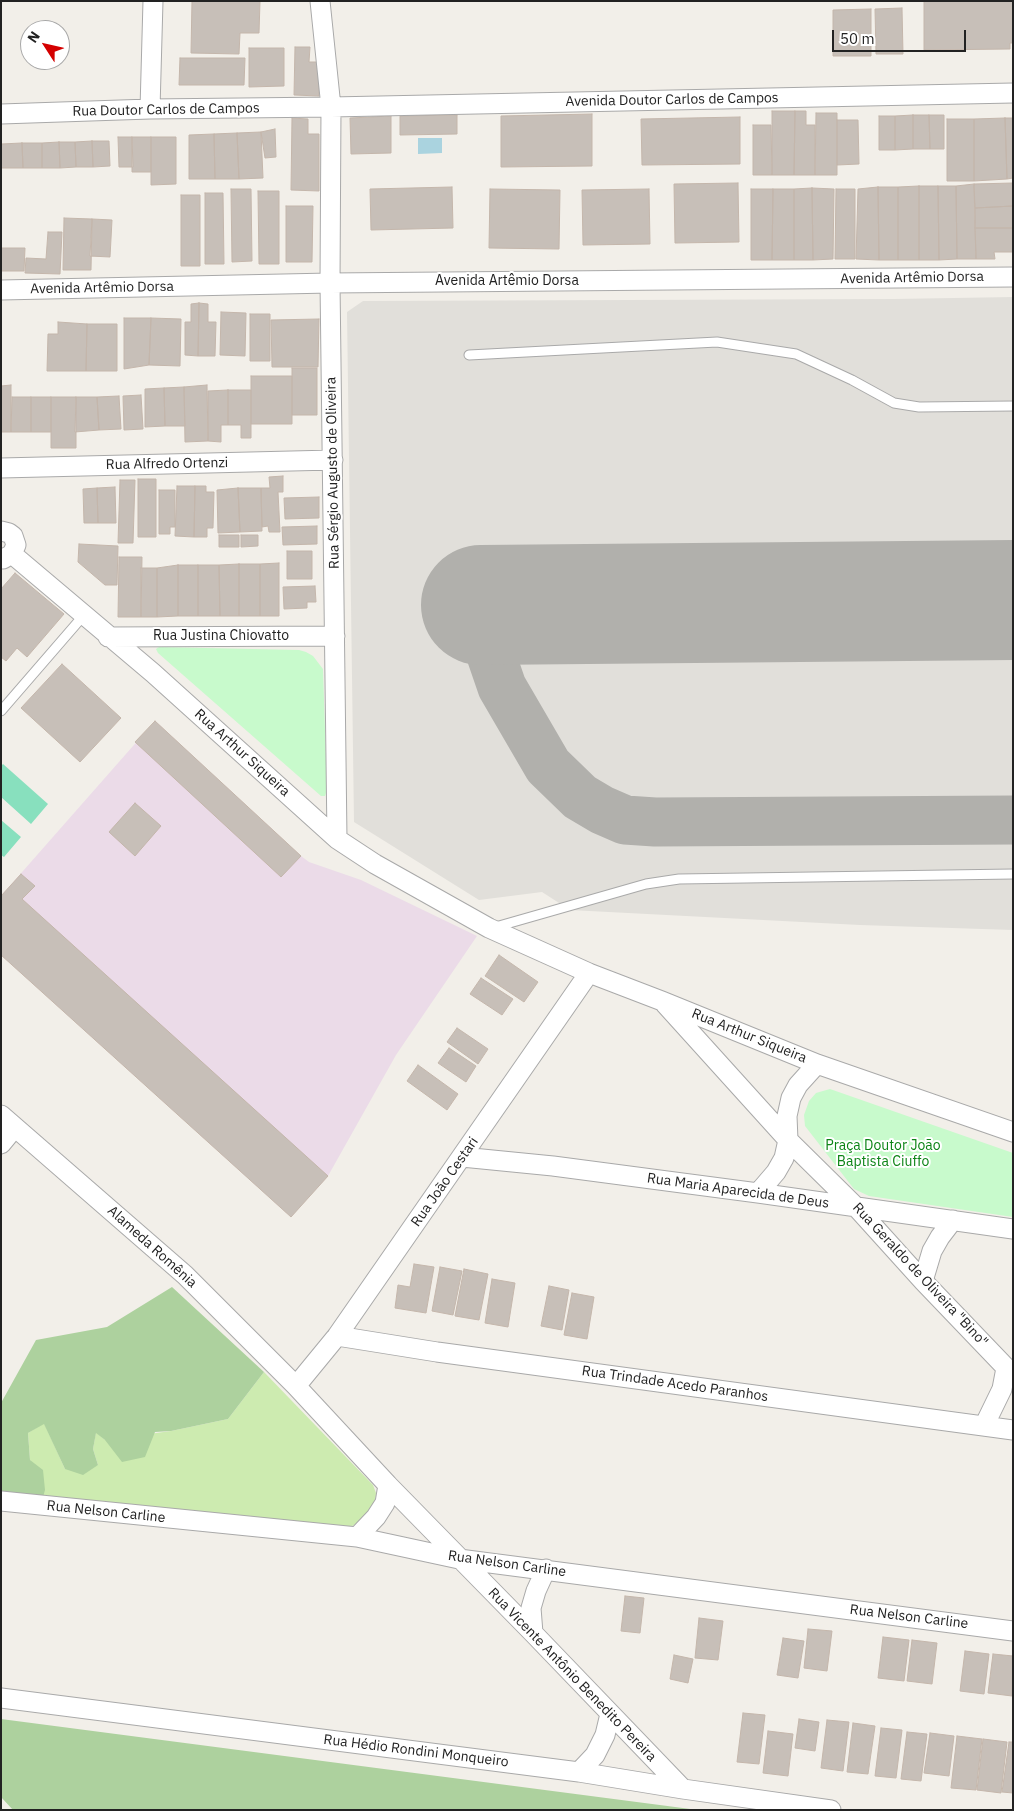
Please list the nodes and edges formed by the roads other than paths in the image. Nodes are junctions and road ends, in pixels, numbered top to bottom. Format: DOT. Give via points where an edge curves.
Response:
graph roads {
  1 [pos="153,1"];
  2 [pos="320,1"];
  3 [pos="1013,93"];
  4 [pos="331,107"];
  5 [pos="150,109"];
  6 [pos="1,114"];
  7 [pos="1013,277"];
  8 [pos="330,283"];
  9 [pos="1,290"];
  10 [pos="469,355"];
  11 [pos="1013,406"];
  12 [pos="333,460"];
  13 [pos="1,468"];
  14 [pos="1,531"];
  15 [pos="7,556"];
  16 [pos="84,615"];
  17 [pos="335,636"];
  18 [pos="108,637"];
  19 [pos="1,711"];
  20 [pos="337,839"];
  21 [pos="1013,874"];
  22 [pos="489,928"];
  23 [pos="589,973"];
  24 [pos="662,1001"];
  25 [pos="816,1064"];
  26 [pos="8,1121"];
  27 [pos="1013,1132"];
  28 [pos="788,1140"];
  29 [pos="1,1144"];
  30 [pos="462,1158"];
  31 [pos="758,1192"];
  32 [pos="857,1208"];
  33 [pos="953,1220"];
  34 [pos="1013,1228"];
  35 [pos="923,1280"];
  36 [pos="337,1336"];
  37 [pos="1010,1371"];
  38 [pos="296,1386"];
  39 [pos="984,1426"];
  40 [pos="1013,1430"];
  41 [pos="388,1485"];
  42 [pos="1,1501"];
  43 [pos="357,1537"];
  44 [pos="460,1558"];
  45 [pos="546,1570"];
  46 [pos="1013,1630"];
  47 [pos="533,1633"];
  48 [pos="1,1698"];
  49 [pos="610,1714"];
  50 [pos="579,1772"];
  51 [pos="683,1789"];
  52 [pos="831,1810"];
  1 -- 5 [label="street"];
  2 -- 4 [label="street, Rua Sérgio Augusto de Oliveira"];
  3 -- 4 [label="street, Avenida Doutor Carlos de Campos"];
  4 -- 5 [label="street, Rua Doutor Carlos de Campos"];
  4 -- 8 [label="street, Rua Sérgio Augusto de Oliveira"];
  5 -- 6 [label="street, Rua Doutor Carlos de Campos"];
  7 -- 8 [label="street, Avenida Artêmio Dorsa"];
  8 -- 9 [label="street, Avenida Artêmio Dorsa"];
  8 -- 12 [label="street, Rua Sérgio Augusto de Oliveira"];
  10 -- 11 [label="lane" via="717,342 796,354 894,403 919,408"];
  12 -- 13 [label="street, Rua Alfredo Ortenzi"];
  12 -- 17 [label="street, Rua Sérgio Augusto de Oliveira"];
  14 -- 15 [label="street" via="9,533 15,540 15,550"];
  15 -- 16 [label="street, Rua Arthur Siqueira"];
  16 -- 18 [label="street, Rua Arthur Siqueira"];
  16 -- 19 [label="lane"];
  17 -- 18 [label="street, Rua Justina Chiovatto"];
  17 -- 20 [label="street, Rua Sérgio Augusto de Oliveira"];
  18 -- 20 [label="street, Rua Arthur Siqueira" via="153,673"];
  20 -- 22 [label="street, Rua Arthur Siqueira"];
  21 -- 22 [label="lane" via="679,879 646,884"];
  22 -- 23 [label="street, Rua Arthur Siqueira"];
  23 -- 24 [label="street, Rua Arthur Siqueira"];
  23 -- 30 [label="street, Rua João Cestari"];
  24 -- 25 [label="street, Rua Arthur Siqueira"];
  24 -- 28 [label="street, Rua Geraldo de Oliveira \"Bino\""];
  25 -- 27 [label="street, Rua Arthur Siqueira"];
  25 -- 28 [label="street" via="791,1098 787,1116"];
  26 -- 29 [label="street"];
  26 -- 38 [label="street, Alameda Romênia" via="185,1275"];
  28 -- 31 [label="street" via="784,1158 776,1172"];
  28 -- 32 [label="street, Rua Geraldo de Oliveira \"Bino\""];
  30 -- 31 [label="street, Rua Maria Aparecida de Deus"];
  30 -- 36 [label="street, Rua João Cestari"];
  31 -- 32 [label="street, Rua Maria Aparecida de Deus"];
  32 -- 33 [label="street, Rua Maria Aparecida de Deus"];
  32 -- 35 [label="street, Rua Geraldo de Oliveira \"Bino\""];
  33 -- 34 [label="street, Rua Maria Aparecida de Deus"];
  33 -- 35 [label="street" via="932,1251"];
  35 -- 37 [label="street, Rua Geraldo de Oliveira \"Bino\""];
  36 -- 38 [label="street, Rua João Cestari"];
  36 -- 39 [label="street, Rua Trindade Acedo Paranhos" via="446,1354"];
  37 -- 39 [label="street"];
  38 -- 41 [label="street, Rua Vicente Antônio Benedito Pereira"];
  39 -- 40 [label="street, Rua Trindade Acedo Paranhos"];
  41 -- 43 [label="street" via="385,1503"];
  41 -- 44 [label="street, Rua Vicente Antônio Benedito Pereira"];
  42 -- 43 [label="street, Rua Nelson Carline"];
  43 -- 44 [label="street, Rua Nelson Carline"];
  44 -- 45 [label="street, Rua Nelson Carline"];
  44 -- 47 [label="street, Rua Vicente Antônio Benedito Pereira"];
  45 -- 46 [label="street, Rua Nelson Carline"];
  45 -- 47 [label="street" via="531,1608"];
  47 -- 49 [label="street, Rua Vicente Antônio Benedito Pereira"];
  48 -- 50 [label="street, Rua Hédio Rondini Monqueiro"];
  49 -- 50 [label="street" via="605,1735 595,1755"];
  49 -- 51 [label="street, Rua Vicente Antônio Benedito Pereira"];
  50 -- 51 [label="street, Rua Hédio Rondini Monqueiro"];
  51 -- 52 [label="street, Rua Hédio Rondini Monqueiro"];
}
